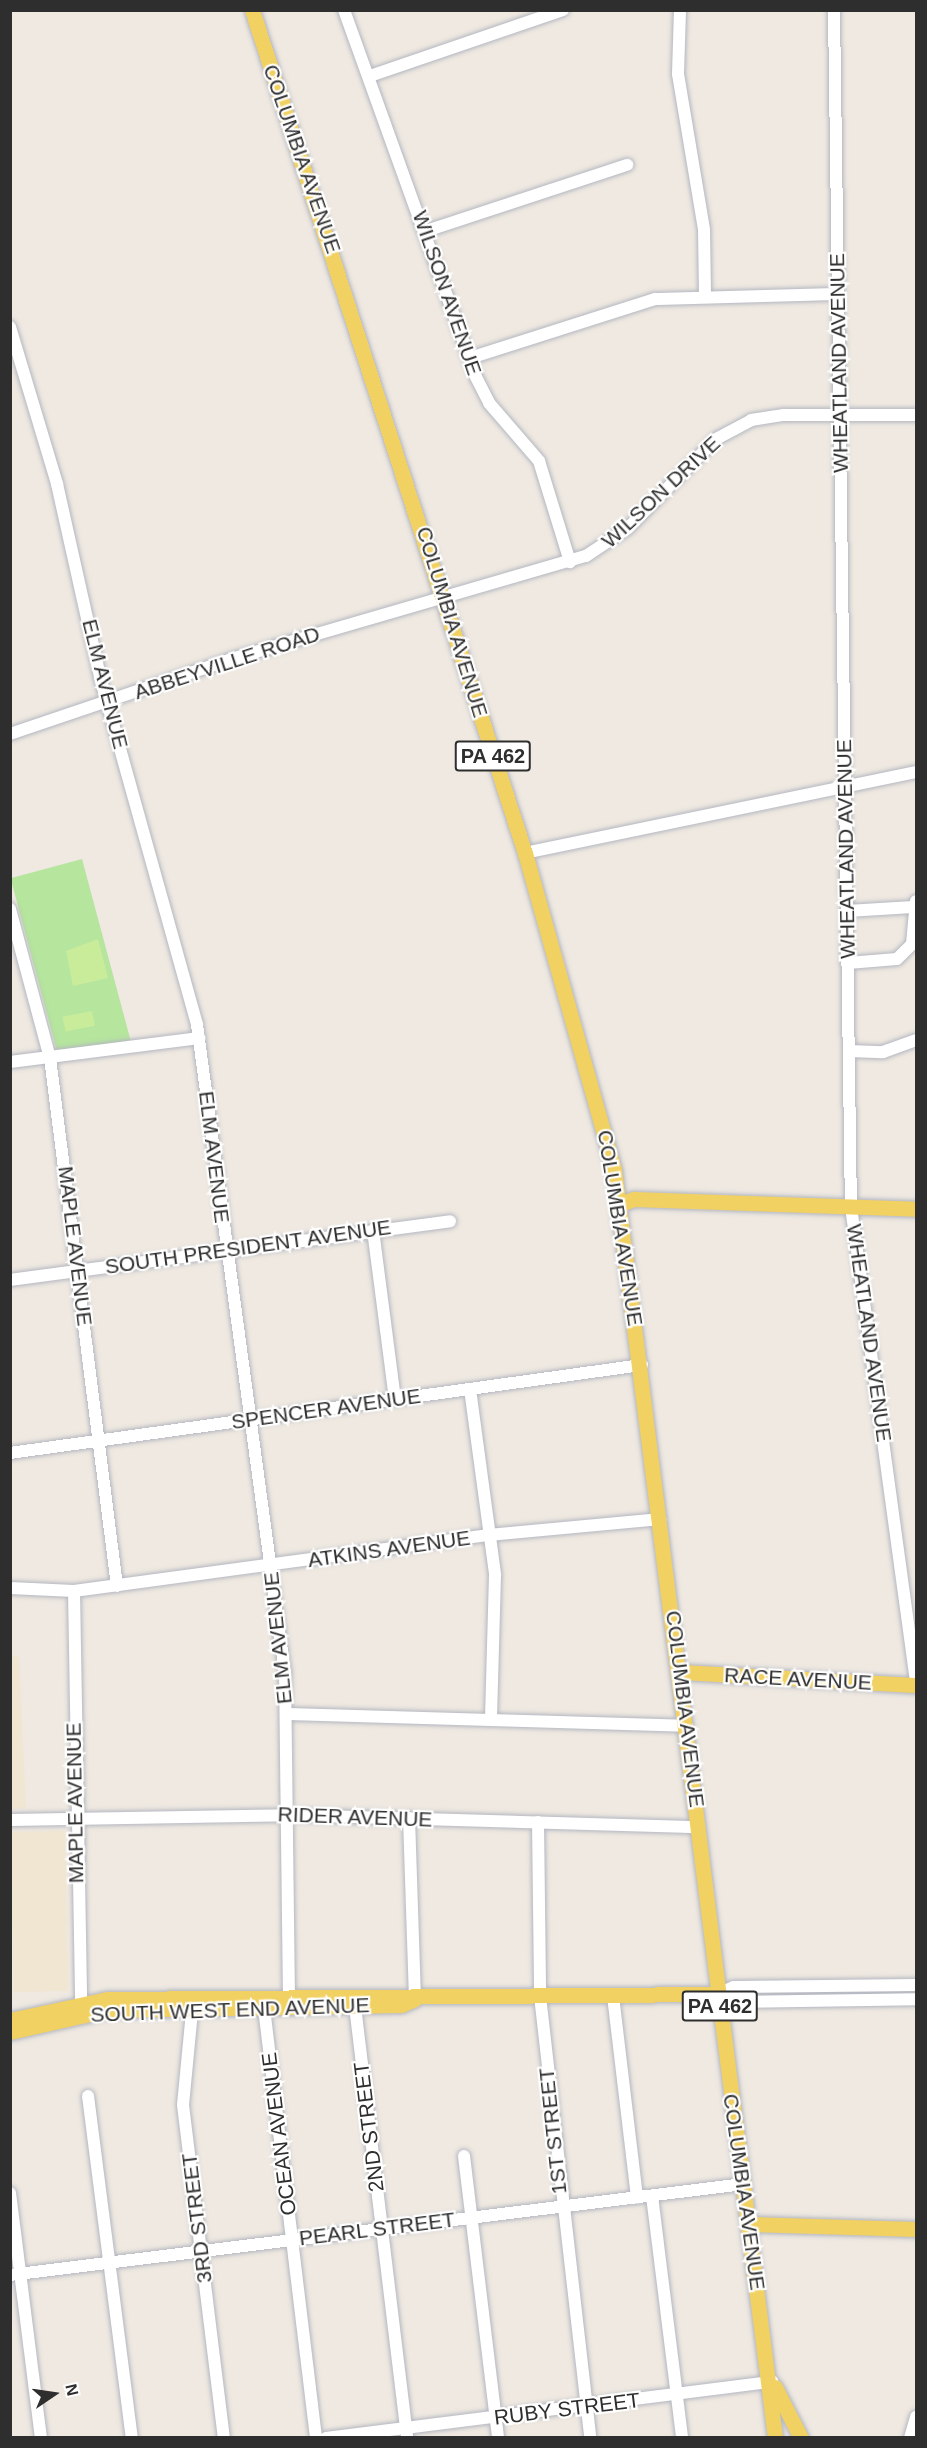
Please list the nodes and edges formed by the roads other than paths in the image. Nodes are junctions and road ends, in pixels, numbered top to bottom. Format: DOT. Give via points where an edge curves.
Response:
graph roads {
  1 [pos="252,10"];
  2 [pos="344,10"];
  3 [pos="563,10"];
  4 [pos="680,10"];
  5 [pos="834,10"];
  6 [pos="370,76"];
  7 [pos="627,165"];
  8 [pos="426,231"];
  9 [pos="838,294"];
  10 [pos="705,295"];
  11 [pos="10,327"];
  12 [pos="470,358"];
  13 [pos="840,415"];
  14 [pos="916,415"];
  15 [pos="570,562"];
  16 [pos="444,597"];
  17 [pos="107,702"];
  18 [pos="10,735"];
  19 [pos="916,772"];
  20 [pos="845,787"];
  21 [pos="525,853"];
  22 [pos="915,904"];
  23 [pos="10,909"];
  24 [pos="847,911"];
  25 [pos="848,963"];
  26 [pos="199,1038"];
  27 [pos="915,1044"];
  28 [pos="849,1051"];
  29 [pos="50,1058"];
  30 [pos="10,1062"];
  31 [pos="620,1204"];
  32 [pos="851,1207"];
  33 [pos="916,1209"];
  34 [pos="450,1221"];
  35 [pos="373,1230"];
  36 [pos="226,1250"];
  37 [pos="79,1270"];
  38 [pos="10,1280"];
  39 [pos="642,1365"];
  40 [pos="470,1389"];
  41 [pos="395,1400"];
  42 [pos="249,1420"];
  43 [pos="99,1441"];
  44 [pos="10,1453"];
  45 [pos="660,1519"];
  46 [pos="489,1535"];
  47 [pos="270,1565"];
  48 [pos="117,1586"];
  49 [pos="10,1588"];
  50 [pos="74,1591"];
  51 [pos="680,1672"];
  52 [pos="916,1684"];
  53 [pos="286,1714"];
  54 [pos="491,1718"];
  55 [pos="687,1726"];
  56 [pos="288,1815"];
  57 [pos="75,1818"];
  58 [pos="410,1818"];
  59 [pos="10,1820"];
  60 [pos="538,1822"];
  61 [pos="699,1827"];
  62 [pos="916,1985"];
  63 [pos="718,1994"];
  64 [pos="540,1996"];
  65 [pos="613,1996"];
  66 [pos="415,1999"];
  67 [pos="916,1999"];
  68 [pos="354,2000"];
  69 [pos="290,2002"];
  70 [pos="193,2004"];
  71 [pos="81,2008"];
  72 [pos="264,2008"];
  73 [pos="10,2020"];
  74 [pos="10,2031"];
  75 [pos="88,2096"];
  76 [pos="464,2156"];
  77 [pos="744,2184"];
  78 [pos="10,2193"];
  79 [pos="652,2196"];
  80 [pos="637,2198"];
  81 [pos="561,2207"];
  82 [pos="471,2218"];
  83 [pos="750,2224"];
  84 [pos="381,2229"];
  85 [pos="916,2229"];
  86 [pos="292,2240"];
  87 [pos="201,2252"];
  88 [pos="113,2261"];
  89 [pos="16,2275"];
  90 [pos="772,2382"];
  91 [pos="676,2395"];
  92 [pos="586,2406"];
  93 [pos="916,2417"];
  94 [pos="495,2418"];
  95 [pos="406,2433"];
  96 [pos="41,2438"];
  97 [pos="132,2438"];
  98 [pos="224,2438"];
  99 [pos="316,2438"];
  100 [pos="326,2438"];
  101 [pos="498,2438"];
  102 [pos="590,2438"];
  103 [pos="682,2438"];
  104 [pos="775,2438"];
  105 [pos="801,2438"];
  106 [pos="910,2438"];
  1 -- 16 [label="main road, COLUMBIA AVENUE / PA 462"];
  2 -- 6 [label="street, WILSON AVENUE"];
  3 -- 6 [label="street"];
  4 -- 10 [label="street" via="678,74 704,231"];
  5 -- 9 [label="street, WHEATLAND AVENUE"];
  6 -- 8 [label="street, WILSON AVENUE"];
  7 -- 8 [label="street"];
  8 -- 12 [label="street, WILSON AVENUE"];
  9 -- 10 [label="street"];
  9 -- 13 [label="street, WHEATLAND AVENUE"];
  10 -- 12 [label="street" via="620,307"];
  11 -- 17 [label="street, ELM AVENUE" via="57,484"];
  12 -- 15 [label="street, WILSON AVENUE" via="489,403 539,461"];
  13 -- 14 [label="street, WILSON DRIVE"];
  13 -- 15 [label="street, WILSON DRIVE" via="784,415 740,424 708,446 611,543"];
  13 -- 20 [label="street, WHEATLAND AVENUE"];
  15 -- 16 [label="street, WILSON DRIVE"];
  16 -- 17 [label="street, ABBEYVILLE ROAD"];
  16 -- 21 [label="main road, COLUMBIA AVENUE / PA 462"];
  17 -- 18 [label="street, ABBEYVILLE ROAD"];
  17 -- 26 [label="street, ELM AVENUE"];
  19 -- 20 [label="street"];
  20 -- 21 [label="street"];
  20 -- 24 [label="street, WHEATLAND AVENUE"];
  21 -- 31 [label="main road, COLUMBIA AVENUE / PA 462" via="591,1078"];
  22 -- 24 [label="street"];
  22 -- 25 [label="street" via="912,944 897,959"];
  23 -- 29 [label="street, MAPLE AVENUE"];
  24 -- 25 [label="street, WHEATLAND AVENUE"];
  25 -- 28 [label="street, WHEATLAND AVENUE"];
  26 -- 29 [label="street"];
  26 -- 36 [label="street, ELM AVENUE"];
  27 -- 28 [label="street" via="883,1052"];
  28 -- 32 [label="street, WHEATLAND AVENUE"];
  29 -- 30 [label="street"];
  29 -- 37 [label="street, MAPLE AVENUE"];
  31 -- 32 [label="main road" via="634,1200"];
  31 -- 39 [label="main road, COLUMBIA AVENUE / PA 462"];
  32 -- 33 [label="main road"];
  32 -- 52 [label="street, WHEATLAND AVENUE"];
  34 -- 35 [label="street, SOUTH PRESIDENT AVENUE"];
  35 -- 36 [label="street, SOUTH PRESIDENT AVENUE"];
  35 -- 41 [label="street"];
  36 -- 37 [label="street, SOUTH PRESIDENT AVENUE"];
  36 -- 42 [label="street, ELM AVENUE"];
  37 -- 38 [label="street, SOUTH PRESIDENT AVENUE"];
  37 -- 43 [label="street, MAPLE AVENUE"];
  39 -- 40 [label="street, SPENCER AVENUE"];
  39 -- 45 [label="main road, COLUMBIA AVENUE / PA 462"];
  40 -- 41 [label="street, SPENCER AVENUE"];
  40 -- 46 [label="street"];
  41 -- 42 [label="street, SPENCER AVENUE"];
  42 -- 43 [label="street, SPENCER AVENUE"];
  42 -- 47 [label="street, ELM AVENUE"];
  43 -- 44 [label="street, SPENCER AVENUE"];
  43 -- 48 [label="street, MAPLE AVENUE"];
  45 -- 46 [label="street, ATKINS AVENUE"];
  45 -- 51 [label="main road, COLUMBIA AVENUE / PA 462"];
  46 -- 47 [label="street, ATKINS AVENUE"];
  46 -- 54 [label="street" via="498,1610"];
  47 -- 48 [label="street, ATKINS AVENUE"];
  47 -- 53 [label="street, ELM AVENUE"];
  48 -- 50 [label="street, ATKINS AVENUE"];
  49 -- 50 [label="street, ATKINS AVENUE"];
  50 -- 57 [label="street, MAPLE AVENUE"];
  51 -- 52 [label="main road, RACE AVENUE"];
  51 -- 55 [label="main road, COLUMBIA AVENUE / PA 462"];
  53 -- 54 [label="street"];
  53 -- 56 [label="street, ELM AVENUE"];
  54 -- 55 [label="street"];
  55 -- 61 [label="main road, COLUMBIA AVENUE / PA 462"];
  56 -- 57 [label="street, RIDER AVENUE"];
  56 -- 58 [label="street, RIDER AVENUE"];
  56 -- 69 [label="street, ELM AVENUE"];
  57 -- 59 [label="street, RIDER AVENUE"];
  57 -- 71 [label="street, MAPLE AVENUE"];
  58 -- 60 [label="street, RIDER AVENUE"];
  58 -- 66 [label="street"];
  60 -- 61 [label="street, RIDER AVENUE"];
  60 -- 64 [label="street, 1ST STREET"];
  61 -- 63 [label="main road, COLUMBIA AVENUE / PA 462"];
  62 -- 63 [label="street" via="734,1987"];
  63 -- 65 [label="main road, SOUTH WEST END AVENUE"];
  63 -- 67 [label="street" via="734,2002"];
  63 -- 77 [label="main road, COLUMBIA AVENUE / PA 462"];
  64 -- 65 [label="main road, SOUTH WEST END AVENUE"];
  64 -- 66 [label="main road, SOUTH WEST END AVENUE"];
  64 -- 81 [label="street, 1ST STREET"];
  65 -- 80 [label="street"];
  66 -- 68 [label="main road, SOUTH WEST END AVENUE" via="401,2006"];
  68 -- 69 [label="main road, SOUTH WEST END AVENUE"];
  68 -- 84 [label="street, 2ND STREET"];
  69 -- 70 [label="main road, SOUTH WEST END AVENUE"];
  69 -- 72 [label="main road, SOUTH WEST END AVENUE"];
  70 -- 71 [label="main road, SOUTH WEST END AVENUE"];
  70 -- 72 [label="main road, SOUTH WEST END AVENUE"];
  70 -- 87 [label="street, 3RD STREET" via="183,2105"];
  71 -- 73 [label="main road, SOUTH WEST END AVENUE"];
  71 -- 74 [label="main road, SOUTH WEST END AVENUE"];
  72 -- 86 [label="street, OCEAN AVENUE"];
  75 -- 88 [label="street"];
  76 -- 82 [label="street"];
  77 -- 79 [label="street, PEARL STREET"];
  77 -- 83 [label="main road, COLUMBIA AVENUE / PA 462"];
  78 -- 89 [label="street"];
  79 -- 80 [label="street, PEARL STREET"];
  79 -- 91 [label="street"];
  80 -- 81 [label="street, PEARL STREET"];
  81 -- 82 [label="street, PEARL STREET"];
  81 -- 92 [label="street, 1ST STREET"];
  82 -- 84 [label="street, PEARL STREET"];
  82 -- 94 [label="street"];
  83 -- 85 [label="main road"];
  83 -- 90 [label="main road, COLUMBIA AVENUE / PA 462"];
  84 -- 86 [label="street, PEARL STREET"];
  84 -- 95 [label="street, 2ND STREET"];
  86 -- 87 [label="street, PEARL STREET"];
  86 -- 99 [label="street, OCEAN AVENUE"];
  87 -- 88 [label="street, PEARL STREET"];
  87 -- 98 [label="street, 3RD STREET"];
  88 -- 89 [label="street, PEARL STREET"];
  88 -- 97 [label="street"];
  89 -- 96 [label="street"];
  90 -- 91 [label="street, RUBY STREET"];
  90 -- 104 [label="main road, PA 462"];
  90 -- 105 [label="main road"];
  91 -- 92 [label="street, RUBY STREET"];
  91 -- 103 [label="street"];
  92 -- 94 [label="street, RUBY STREET"];
  92 -- 102 [label="street, 1ST STREET"];
  93 -- 106 [label="street"];
  94 -- 95 [label="street, RUBY STREET"];
  94 -- 101 [label="street"];
  95 -- 100 [label="street, RUBY STREET"];
}
